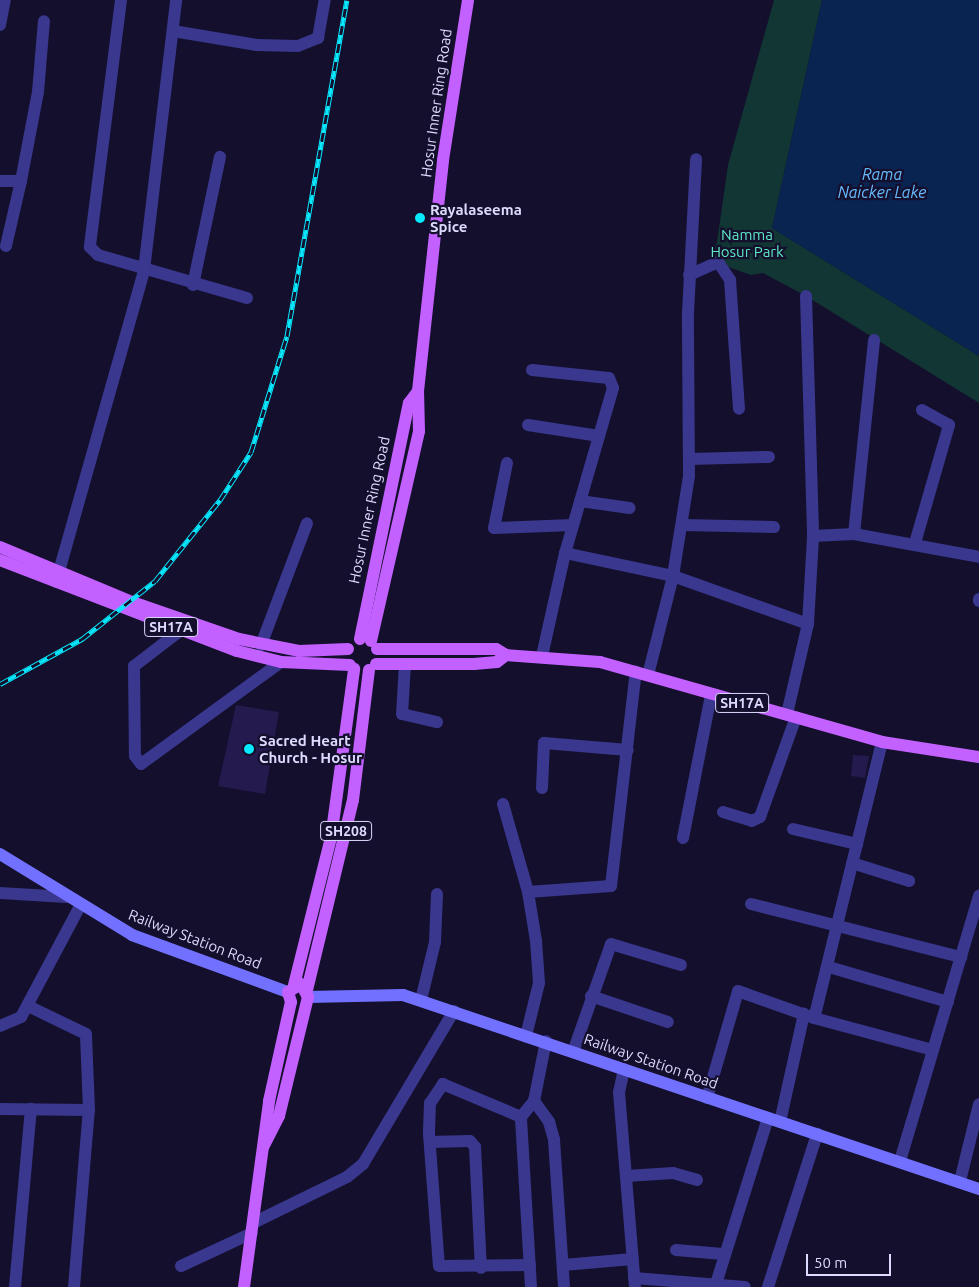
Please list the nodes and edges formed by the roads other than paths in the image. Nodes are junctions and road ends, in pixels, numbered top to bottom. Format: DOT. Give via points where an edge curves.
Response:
graph roads {
  1 [pos="5,0"];
  2 [pos="121,0"];
  3 [pos="176,0"];
  4 [pos="325,0"];
  5 [pos="468,0"];
  6 [pos="44,21"];
  7 [pos="0,25"];
  8 [pos="173,31"];
  9 [pos="220,157"];
  10 [pos="696,159"];
  11 [pos="0,181"];
  12 [pos="21,181"];
  13 [pos="6,246"];
  14 [pos="144,270"];
  15 [pos="690,275"];
  16 [pos="193,285"];
  17 [pos="806,296"];
  18 [pos="247,298"];
  19 [pos="874,340"];
  20 [pos="532,370"];
  21 [pos="739,409"];
  22 [pos="922,410"];
  23 [pos="528,425"];
  24 [pos="599,436"];
  25 [pos="769,457"];
  26 [pos="690,459"];
  27 [pos="507,464"];
  28 [pos="580,501"];
  29 [pos="630,508"];
  30 [pos="306,523"];
  31 [pos="573,525"];
  32 [pos="683,525"];
  33 [pos="774,527"];
  34 [pos="854,534"];
  35 [pos="813,536"];
  36 [pos="915,543"];
  37 [pos="0,548"];
  38 [pos="565,553"];
  39 [pos="979,557"];
  40 [pos="0,560"];
  41 [pos="673,576"];
  42 [pos="58,577"];
  43 [pos="808,624"];
  44 [pos="181,630"];
  45 [pos="369,643"];
  46 [pos="261,644"];
  47 [pos="348,649"];
  48 [pos="506,654"];
  49 [pos="542,656"];
  50 [pos="281,662"];
  51 [pos="405,664"];
  52 [pos="352,667"];
  53 [pos="372,667"];
  54 [pos="642,673"];
  55 [pos="711,695"];
  56 [pos="792,715"];
  57 [pos="436,722"];
  58 [pos="882,742"];
  59 [pos="628,750"];
  60 [pos="979,757"];
  61 [pos="542,788"];
  62 [pos="503,804"];
  63 [pos="723,812"];
  64 [pos="794,829"];
  65 [pos="683,838"];
  66 [pos="856,844"];
  67 [pos="0,854"];
  68 [pos="852,863"];
  69 [pos="909,881"];
  70 [pos="528,892"];
  71 [pos="0,893"];
  72 [pos="437,894"];
  73 [pos="979,896"];
  74 [pos="66,898"];
  75 [pos="750,904"];
  76 [pos="80,906"];
  77 [pos="837,925"];
  78 [pos="961,957"];
  79 [pos="681,965"];
  80 [pos="829,967"];
  81 [pos="291,993"];
  82 [pos="591,996"];
  83 [pos="306,997"];
  84 [pos="421,1000"];
  85 [pos="948,1002"];
  86 [pos="28,1006"];
  87 [pos="454,1011"];
  88 [pos="809,1016"];
  89 [pos="668,1022"];
  90 [pos="0,1026"];
  91 [pos="526,1036"];
  92 [pos="546,1041"];
  93 [pos="933,1050"];
  94 [pos="572,1052"];
  95 [pos="624,1069"];
  96 [pos="707,1098"];
  97 [pos="534,1101"];
  98 [pos="979,1104"];
  99 [pos="0,1109"];
  100 [pos="31,1109"];
  101 [pos="89,1110"];
  102 [pos="521,1117"];
  103 [pos="768,1118"];
  104 [pos="780,1122"];
  105 [pos="976,1132"];
  106 [pos="817,1134"];
  107 [pos="430,1142"];
  108 [pos="264,1146"];
  109 [pos="900,1161"];
  110 [pos="627,1176"];
  111 [pos="697,1180"];
  112 [pos="960,1181"];
  113 [pos="979,1189"];
  114 [pos="252,1228"];
  115 [pos="676,1250"];
  116 [pos="723,1254"];
  117 [pos="633,1258"];
  118 [pos="530,1265"];
  119 [pos="563,1265"];
  120 [pos="181,1266"];
  121 [pos="482,1268"];
  122 [pos="635,1282"];
  123 [pos="715,1286"];
  124 [pos="15,1287"];
  125 [pos="74,1287"];
  126 [pos="244,1287"];
  127 [pos="531,1287"];
  128 [pos="564,1287"];
  129 [pos="745,1287"];
  130 [pos="768,1287"];
  1 -- 7 [label="street"];
  2 -- 14 [label="street" via="90,248 98,255"];
  3 -- 8 [label="street"];
  4 -- 8 [label="street" via="318,38 298,46 257,45"];
  5 -- 45 [label="main road, Hosur Inner Ring Road" via="442,160 418,391 419,431"];
  6 -- 12 [label="street" via="38,92"];
  8 -- 14 [label="street"];
  9 -- 16 [label="street"];
  10 -- 15 [label="street"];
  11 -- 12 [label="street"];
  12 -- 13 [label="street"];
  14 -- 16 [label="street"];
  14 -- 42 [label="street"];
  15 -- 21 [label="street" via="718,262 730,280"];
  15 -- 26 [label="street"];
  16 -- 18 [label="street"];
  17 -- 35 [label="street"];
  19 -- 34 [label="street"];
  20 -- 24 [label="street" via="612,382"];
  22 -- 36 [label="street" via="949,425"];
  23 -- 24 [label="street"];
  24 -- 28 [label="street"];
  25 -- 26 [label="street"];
  26 -- 32 [label="street"];
  27 -- 31 [label="street" via="494,528"];
  28 -- 29 [label="street"];
  28 -- 31 [label="street"];
  30 -- 46 [label="street"];
  31 -- 38 [label="street"];
  32 -- 33 [label="street"];
  32 -- 41 [label="street"];
  34 -- 35 [label="street"];
  34 -- 36 [label="street"];
  35 -- 43 [label="street"];
  36 -- 39 [label="street"];
  37 -- 42 [label="main road, SH17A"];
  38 -- 41 [label="street"];
  38 -- 49 [label="street"];
  40 -- 42 [label="main road, SH17A"];
  41 -- 43 [label="street"];
  41 -- 54 [label="street"];
  42 -- 44 [label="main road, SH17A"];
  42 -- 46 [label="main road, SH17A" via="156,612"];
  43 -- 56 [label="street"];
  44 -- 50 [label="main road, SH17A"];
  44 -- 50 [label="street" via="134,666 135,756 141,764"];
  45 -- 47 [label="main road"];
  45 -- 48 [label="main road, SH17A" via="496,649"];
  45 -- 53 [label="main road, Hosur Inner Ring Road"];
  46 -- 47 [label="main road, SH17A" via="300,651"];
  47 -- 52 [label="main road"];
  48 -- 49 [label="main road, SH17A"];
  48 -- 51 [label="main road, SH17A" via="497,662"];
  49 -- 54 [label="main road, SH17A" via="582,659"];
  50 -- 52 [label="main road, SH17A"];
  51 -- 53 [label="main road, SH17A"];
  51 -- 57 [label="street" via="402,714"];
  52 -- 53 [label="main road, SH17A"];
  52 -- 81 [label="main road, SH208" via="331,838"];
  53 -- 83 [label="main road, SH208" via="353,800"];
  54 -- 55 [label="main road, SH17A"];
  54 -- 59 [label="street"];
  55 -- 56 [label="main road, SH17A"];
  55 -- 65 [label="street"];
  56 -- 58 [label="main road, SH17A"];
  56 -- 63 [label="street" via="760,817 752,821"];
  58 -- 60 [label="main road, SH17A"];
  58 -- 66 [label="street"];
  59 -- 61 [label="street" via="538,743"];
  59 -- 70 [label="street" via="611,886"];
  62 -- 70 [label="street"];
  64 -- 66 [label="street"];
  66 -- 68 [label="street"];
  67 -- 74 [label="main road, Railway Station Road"];
  68 -- 69 [label="street"];
  68 -- 77 [label="street"];
  70 -- 91 [label="street" via="539,983"];
  71 -- 74 [label="street, Railway Station Road"];
  72 -- 84 [label="street" via="436,942"];
  73 -- 78 [label="street"];
  74 -- 76 [label="main road, Railway Station Road"];
  75 -- 77 [label="street"];
  76 -- 81 [label="main road, Railway Station Road" via="132,935"];
  76 -- 86 [label="street"];
  77 -- 78 [label="street"];
  77 -- 80 [label="street"];
  78 -- 85 [label="street"];
  79 -- 82 [label="street" via="610,944"];
  80 -- 85 [label="street"];
  80 -- 88 [label="street"];
  81 -- 83 [label="main road"];
  81 -- 83 [label="main road"];
  81 -- 108 [label="main road, SH208" via="273,1076"];
  82 -- 89 [label="street"];
  82 -- 94 [label="street"];
  83 -- 84 [label="main road, Railway Station Road" via="386,992"];
  83 -- 108 [label="main road, SH208" via="279,1116"];
  84 -- 87 [label="main road, Railway Station Road"];
  85 -- 93 [label="street"];
  86 -- 90 [label="street" via="16,1022"];
  86 -- 101 [label="street" via="86,1034"];
  87 -- 91 [label="main road, Railway Station Road"];
  87 -- 114 [label="street" via="363,1164 347,1177"];
  88 -- 93 [label="street"];
  88 -- 96 [label="street" via="738,991"];
  88 -- 104 [label="street"];
  91 -- 92 [label="main road, Railway Station Road"];
  92 -- 94 [label="main road, Railway Station Road"];
  92 -- 97 [label="street"];
  93 -- 109 [label="street"];
  94 -- 95 [label="main road, Railway Station Road"];
  95 -- 96 [label="main road, Railway Station Road"];
  95 -- 110 [label="street" via="619,1092"];
  96 -- 103 [label="main road, Railway Station Road"];
  97 -- 102 [label="street"];
  97 -- 119 [label="street" via="549,1122 554,1140"];
  98 -- 105 [label="street"];
  99 -- 100 [label="street"];
  100 -- 101 [label="street"];
  100 -- 124 [label="street"];
  101 -- 125 [label="street"];
  102 -- 107 [label="street" via="443,1084 430,1103"];
  102 -- 118 [label="street"];
  103 -- 104 [label="main road, Railway Station Road"];
  103 -- 116 [label="street"];
  104 -- 106 [label="main road, Railway Station Road"];
  105 -- 112 [label="street"];
  106 -- 109 [label="main road, Railway Station Road"];
  106 -- 130 [label="street"];
  107 -- 121 [label="street" via="439,1266"];
  107 -- 121 [label="street" via="470,1141 475,1147"];
  108 -- 114 [label="main road, SH208"];
  109 -- 112 [label="main road, Railway Station Road"];
  110 -- 111 [label="street" via="673,1173"];
  110 -- 117 [label="street"];
  112 -- 113 [label="main road, Railway Station Road"];
  114 -- 120 [label="street"];
  114 -- 126 [label="main road, SH208"];
  115 -- 116 [label="street"];
  116 -- 123 [label="street"];
  117 -- 119 [label="street"];
  117 -- 122 [label="street"];
  118 -- 121 [label="street"];
  118 -- 127 [label="street"];
  119 -- 128 [label="street"];
  122 -- 123 [label="street"];
  123 -- 129 [label="street"];
}
